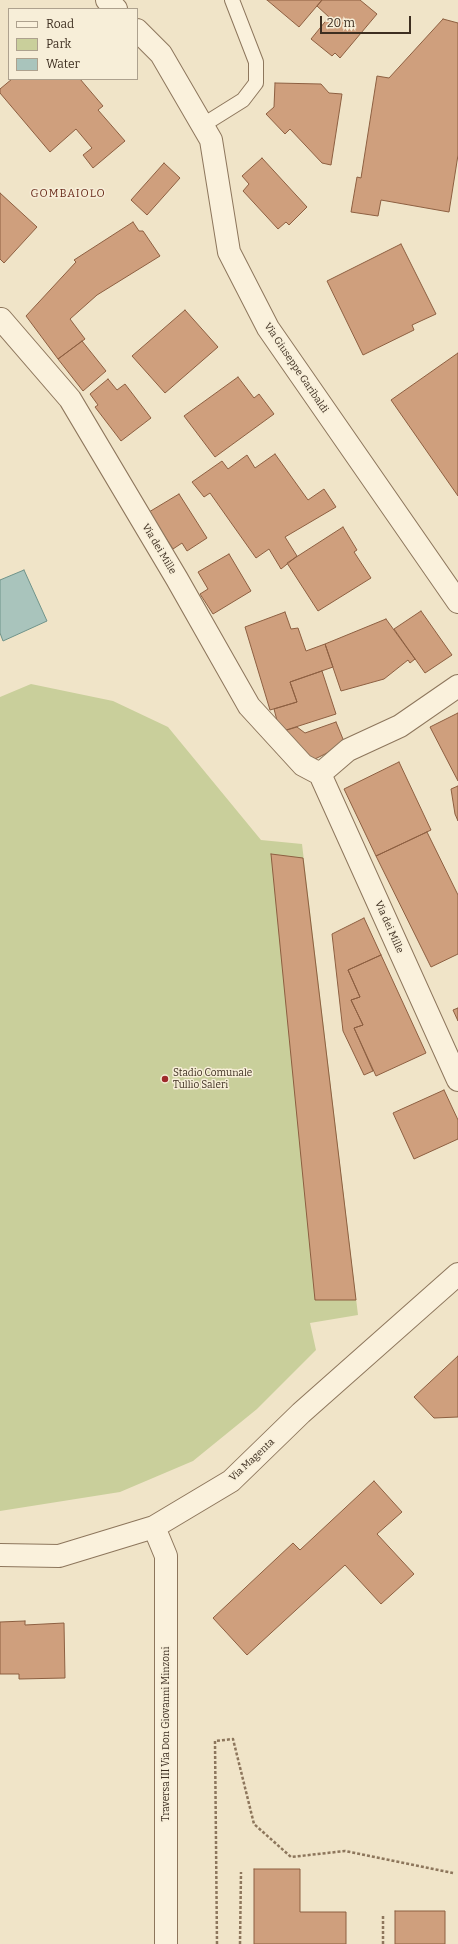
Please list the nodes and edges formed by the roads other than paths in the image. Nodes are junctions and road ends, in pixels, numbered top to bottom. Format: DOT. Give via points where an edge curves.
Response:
graph roads {
  1 [pos="107,0"];
  2 [pos="232,0"];
  3 [pos="115,8"];
  4 [pos="138,31"];
  5 [pos="203,125"];
  6 [pos="1,319"];
  7 [pos="458,602"];
  8 [pos="458,686"];
  9 [pos="320,774"];
  10 [pos="458,1080"];
  11 [pos="458,1274"];
  12 [pos="154,1527"];
  13 [pos="0,1556"];
  14 [pos="166,1944"];
  1 -- 3 [label="street"];
  2 -- 5 [label="lane" via="256,62 256,83 243,100"];
  4 -- 5 [label="street, Via Giuseppe Garibaldi" via="161,54"];
  5 -- 7 [label="street, Via Giuseppe Garibaldi" via="211,140 229,252 268,328"];
  6 -- 9 [label="street, Via dei Mille" via="70,398 249,706 303,765"];
  8 -- 9 [label="street" via="400,726 348,750"];
  9 -- 10 [label="street, Via dei Mille"];
  11 -- 12 [label="street, Via Magenta" via="301,1413 231,1481"];
  12 -- 13 [label="street, Via Magenta" via="59,1556"];
  12 -- 14 [label="street, Traversa III Via Don Giovanni Minzoni" via="166,1556"];
}
